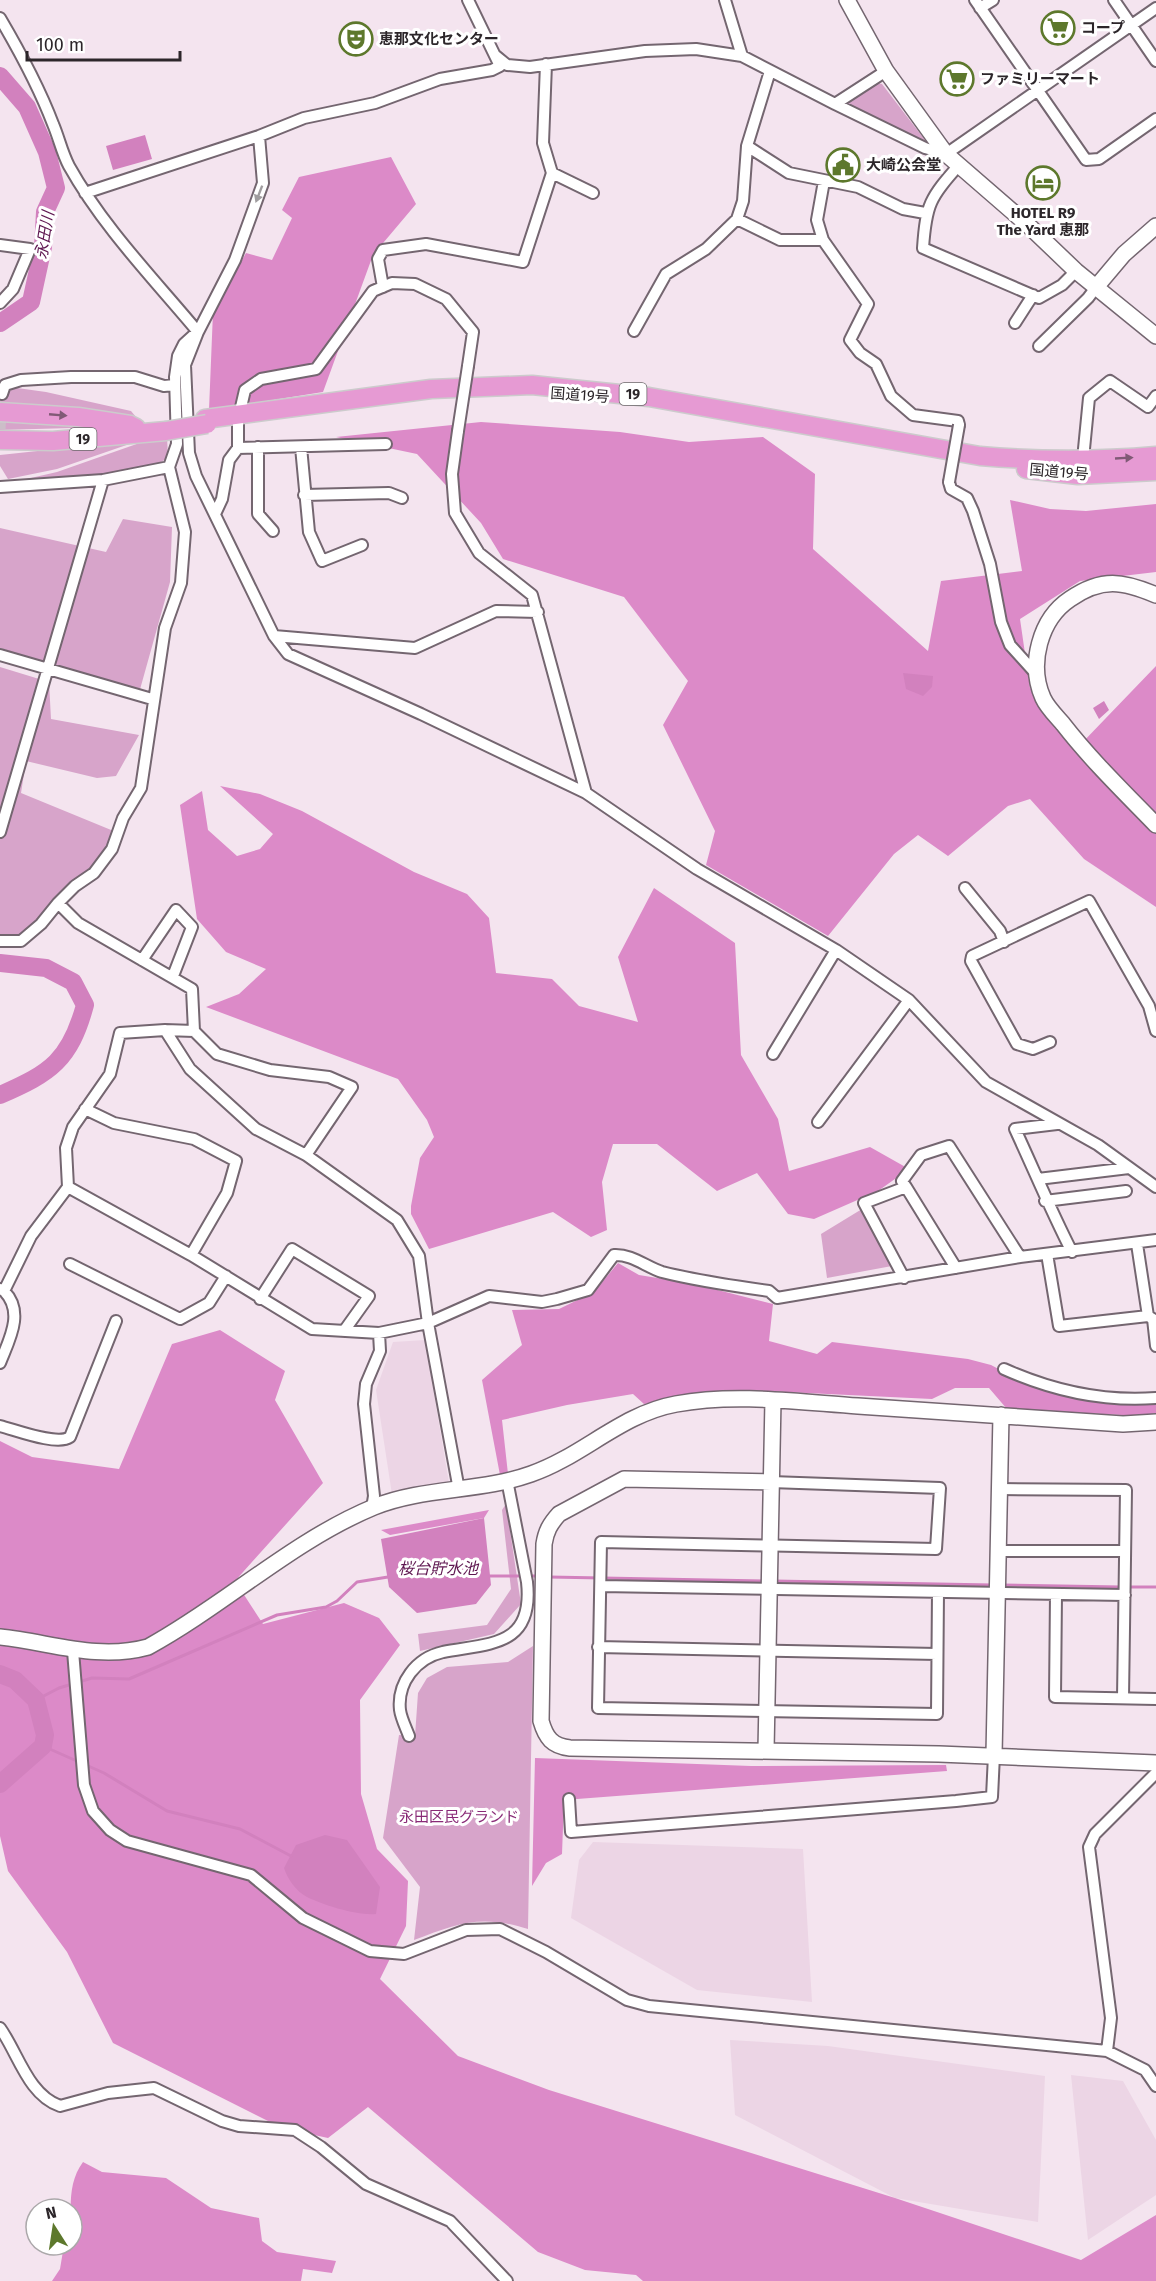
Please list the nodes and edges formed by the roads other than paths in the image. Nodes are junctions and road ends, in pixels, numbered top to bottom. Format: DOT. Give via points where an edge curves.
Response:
graph roads {
  1 [pos="468,0"];
  2 [pos="725,0"];
  3 [pos="847,0"];
  4 [pos="993,0"];
  5 [pos="1114,0"];
  6 [pos="978,4"];
  7 [pos="1156,8"];
  8 [pos="0,18"];
  9 [pos="1131,25"];
  10 [pos="495,56"];
  11 [pos="742,56"];
  12 [pos="1156,61"];
  13 [pos="546,64"];
  14 [pos="770,71"];
  15 [pos="886,71"];
  16 [pos="1037,90"];
  17 [pos="835,104"];
  18 [pos="1156,119"];
  19 [pos="259,136"];
  20 [pos="747,146"];
  21 [pos="946,154"];
  22 [pos="959,165"];
  23 [pos="552,173"];
  24 [pos="824,181"];
  25 [pos="85,193"];
  26 [pos="593,193"];
  27 [pos="925,213"];
  28 [pos="737,219"];
  29 [pos="1156,226"];
  30 [pos="823,240"];
  31 [pos="0,245"];
  32 [pos="1076,272"];
  33 [pos="1097,286"];
  34 [pos="383,287"];
  35 [pos="1033,295"];
  36 [pos="0,303"];
  37 [pos="1015,323"];
  38 [pos="634,331"];
  39 [pos="198,332"];
  40 [pos="1156,336"];
  41 [pos="1039,346"];
  42 [pos="175,385"];
  43 [pos="1156,396"];
  44 [pos="1,403"];
  45 [pos="238,417"];
  46 [pos="136,428"];
  47 [pos="165,428"];
  48 [pos="0,435"];
  49 [pos="114,436"];
  50 [pos="0,440"];
  51 [pos="386,444"];
  52 [pos="258,447"];
  53 [pos="301,447"];
  54 [pos="238,448"];
  55 [pos="0,451"];
  56 [pos="1156,456"];
  57 [pos="1083,459"];
  58 [pos="169,467"];
  59 [pos="1156,471"];
  60 [pos="103,480"];
  61 [pos="0,487"];
  62 [pos="304,495"];
  63 [pos="402,498"];
  64 [pos="215,514"];
  65 [pos="273,531"];
  66 [pos="362,545"];
  67 [pos="1156,595"];
  68 [pos="538,612"];
  69 [pos="274,636"];
  70 [pos="0,656"];
  71 [pos="49,668"];
  72 [pos="1038,676"];
  73 [pos="152,699"];
  74 [pos="586,793"];
  75 [pos="1156,825"];
  76 [pos="0,832"];
  77 [pos="965,888"];
  78 [pos="58,903"];
  79 [pos="0,941"];
  80 [pos="1004,942"];
  81 [pos="836,950"];
  82 [pos="142,960"];
  83 [pos="172,976"];
  84 [pos="909,1000"];
  85 [pos="165,1030"];
  86 [pos="1156,1030"];
  87 [pos="194,1031"];
  88 [pos="1050,1042"];
  89 [pos="772,1054"];
  90 [pos="86,1109"];
  91 [pos="818,1122"];
  92 [pos="1058,1124"];
  93 [pos="306,1155"];
  94 [pos="1129,1168"];
  95 [pos="1038,1179"];
  96 [pos="68,1187"];
  97 [pos="906,1187"];
  98 [pos="1156,1187"];
  99 [pos="1126,1191"];
  100 [pos="1045,1201"];
  101 [pos="1156,1240"];
  102 [pos="1137,1244"];
  103 [pos="1072,1251"];
  104 [pos="1047,1254"];
  105 [pos="191,1255"];
  106 [pos="1020,1257"];
  107 [pos="70,1264"];
  108 [pos="957,1268"];
  109 [pos="226,1276"];
  110 [pos="904,1278"];
  111 [pos="1151,1289"];
  112 [pos="2,1290"];
  113 [pos="260,1299"];
  114 [pos="1152,1318"];
  115 [pos="116,1321"];
  116 [pos="428,1323"];
  117 [pos="344,1331"];
  118 [pos="379,1333"];
  119 [pos="1156,1346"];
  120 [pos="0,1363"];
  121 [pos="1004,1369"];
  122 [pos="1156,1398"];
  123 [pos="773,1400"];
  124 [pos="1001,1415"];
  125 [pos="1156,1422"];
  126 [pos="0,1426"];
  127 [pos="507,1480"];
  128 [pos="771,1482"];
  129 [pos="999,1489"];
  130 [pos="459,1490"];
  131 [pos="372,1508"];
  132 [pos="770,1545"];
  133 [pos="997,1551"];
  134 [pos="1125,1551"];
  135 [pos="601,1586"];
  136 [pos="769,1589"];
  137 [pos="938,1592"];
  138 [pos="996,1592"];
  139 [pos="1056,1594"];
  140 [pos="1125,1595"];
  141 [pos="0,1637"];
  142 [pos="598,1647"];
  143 [pos="768,1650"];
  144 [pos="73,1651"];
  145 [pos="937,1654"];
  146 [pos="1124,1698"];
  147 [pos="1156,1699"];
  148 [pos="767,1711"];
  149 [pos="408,1736"];
  150 [pos="766,1750"];
  151 [pos="994,1755"];
  152 [pos="1156,1763"];
  153 [pos="1156,1773"];
  154 [pos="569,1800"];
  155 [pos="0,2028"];
  156 [pos="1107,2051"];
  157 [pos="1156,2086"];
  158 [pos="507,2281"];
  1 -- 10 [label="street"];
  2 -- 11 [label="street"];
  3 -- 15 [label="street"];
  4 -- 6 [label="street"];
  5 -- 9 [label="street"];
  6 -- 16 [label="street"];
  7 -- 9 [label="street"];
  8 -- 25 [label="street" via="27,65 67,163"];
  9 -- 12 [label="street"];
  9 -- 16 [label="street"];
  10 -- 13 [label="street" via="518,68"];
  10 -- 19 [label="street" via="500,66 492,70 440,79 375,103 304,118"];
  11 -- 13 [label="street" via="696,49 666,50"];
  11 -- 14 [label="street"];
  13 -- 23 [label="street" via="543,142"];
  14 -- 17 [label="street"];
  14 -- 20 [label="street"];
  15 -- 17 [label="street"];
  15 -- 21 [label="street"];
  16 -- 18 [label="street" via="1086,160 1099,159"];
  16 -- 21 [label="street"];
  17 -- 21 [label="street"];
  19 -- 25 [label="street"];
  19 -- 39 [label="street, one-way" via="263,183 235,260"];
  20 -- 24 [label="street" via="789,173"];
  20 -- 28 [label="street" via="743,201"];
  21 -- 22 [label="street"];
  22 -- 27 [label="street" via="937,190"];
  22 -- 32 [label="street"];
  23 -- 26 [label="street"];
  23 -- 34 [label="street" via="523,262 426,244 383,250 378,259"];
  24 -- 27 [label="street" via="858,187 903,208"];
  24 -- 30 [label="street" via="817,220"];
  25 -- 39 [label="street"];
  27 -- 35 [label="street" via="923,248"];
  28 -- 30 [label="street" via="780,240"];
  28 -- 38 [label="street" via="706,249 666,274"];
  29 -- 33 [label="street" via="1124,254"];
  30 -- 72 [label="street, bridge" via="868,304 850,340 876,364 891,396 914,415 958,421 951,489 967,498 973,511 1010,645"];
  31 -- 36 [label="street" via="30,249 13,289"];
  32 -- 33 [label="street"];
  32 -- 35 [label="street" via="1051,292 1039,298"];
  33 -- 40 [label="street"];
  33 -- 41 [label="street"];
  34 -- 45 [label="street" via="373,291 316,369 261,379 245,390"];
  34 -- 68 [label="street, bridge" via="392,283 415,284 446,299 473,332 452,474 455,513 479,553 532,595"];
  35 -- 37 [label="street"];
  39 -- 42 [label="street" via="184,344 178,356"];
  39 -- 64 [label="street" via="185,365 189,453"];
  42 -- 44 [label="street" via="164,386 135,376 21,380 5,385"];
  42 -- 58 [label="street" via="177,444"];
  43 -- 57 [label="street" via="1148,407 1110,381 1089,398"];
  44 -- 46 [label="highway, one-way"];
  45 -- 47 [label="highway, 国道19号 / 19, bridge"];
  45 -- 54 [label="street"];
  45 -- 57 [label="highway, 国道19号 / 19" via="431,389 532,385 628,393 980,456"];
  45 -- 59 [label="highway, 国道19号 / 19" via="432,394 589,394 1022,469 1078,475"];
  46 -- 47 [label="highway, 国道19号 / 19"];
  46 -- 48 [label="highway, 国道19号 / 19" via="51,436"];
  47 -- 49 [label="highway, 国道19号 / 19"];
  49 -- 50 [label="highway, 国道19号 / 19"];
  49 -- 55 [label="highway" via="68,446"];
  51 -- 53 [label="street"];
  52 -- 53 [label="street"];
  52 -- 54 [label="street"];
  52 -- 65 [label="street" via="258,514"];
  53 -- 62 [label="street"];
  54 -- 64 [label="street" via="229,460 222,499"];
  57 -- 56 [label="highway, 国道19号 / 19, one-way"];
  58 -- 60 [label="street"];
  58 -- 73 [label="street" via="185,532 181,583 165,628"];
  60 -- 61 [label="street"];
  60 -- 71 [label="street"];
  62 -- 63 [label="street" via="389,494"];
  62 -- 66 [label="street" via="309,532 322,561"];
  64 -- 69 [label="street"];
  67 -- 72 [label="street" via="1127,583 1101,585 1071,598 1058,607 1046,625 1037,648"];
  68 -- 69 [label="street" via="496,611 415,648"];
  68 -- 74 [label="street"];
  69 -- 74 [label="street" via="288,654"];
  70 -- 71 [label="street"];
  71 -- 73 [label="street"];
  71 -- 76 [label="street"];
  72 -- 75 [label="street" via="1043,698 1074,738"];
  73 -- 78 [label="street" via="141,788 123,818 112,849 94,873"];
  74 -- 81 [label="street" via="697,869"];
  77 -- 80 [label="street" via="1000,930"];
  78 -- 79 [label="street" via="21,941"];
  78 -- 82 [label="street" via="78,923"];
  80 -- 86 [label="street" via="1089,901 1149,1006"];
  80 -- 88 [label="street" via="972,956 971,961 1017,1044 1033,1049"];
  81 -- 84 [label="street"];
  81 -- 89 [label="street"];
  82 -- 83 [label="street"];
  82 -- 83 [label="street" via="176,910 192,927"];
  83 -- 87 [label="street" via="192,989"];
  84 -- 91 [label="street"];
  84 -- 92 [label="street" via="986,1082"];
  85 -- 87 [label="street"];
  85 -- 90 [label="street" via="120,1033 110,1074"];
  85 -- 93 [label="street" via="190,1069 256,1129"];
  87 -- 93 [label="street" via="217,1054 270,1070 329,1077 352,1087"];
  90 -- 96 [label="street" via="73,1127 66,1148"];
  90 -- 105 [label="street" via="114,1123 194,1138 236,1161 227,1193"];
  92 -- 94 [label="street" via="1098,1145"];
  92 -- 95 [label="street" via="1015,1129"];
  93 -- 116 [label="street" via="396,1220 419,1256"];
  94 -- 95 [label="street"];
  94 -- 98 [label="street"];
  95 -- 100 [label="street"];
  96 -- 105 [label="street"];
  96 -- 112 [label="street" via="30,1236"];
  97 -- 106 [label="street" via="902,1181 921,1155 949,1146"];
  97 -- 108 [label="street"];
  97 -- 110 [label="street" via="864,1203"];
  99 -- 100 [label="street"];
  100 -- 103 [label="street"];
  101 -- 102 [label="street"];
  102 -- 103 [label="street"];
  102 -- 111 [label="street"];
  103 -- 104 [label="street"];
  104 -- 106 [label="street"];
  104 -- 114 [label="street" via="1059,1326"];
  105 -- 109 [label="street"];
  106 -- 108 [label="street"];
  107 -- 109 [label="street" via="180,1318 209,1303"];
  108 -- 110 [label="street"];
  109 -- 113 [label="street"];
  110 -- 116 [label="street" via="777,1298 769,1291 679,1276 645,1267 630,1257 614,1255 588,1290 542,1302 489,1296"];
  111 -- 114 [label="street"];
  112 -- 120 [label="street" via="11,1298 15,1311 14,1329"];
  113 -- 117 [label="street" via="312,1329"];
  113 -- 117 [label="street" via="292,1249 369,1296"];
  114 -- 119 [label="street"];
  115 -- 126 [label="street" via="70,1437 54,1440"];
  116 -- 118 [label="street"];
  116 -- 130 [label="street"];
  117 -- 118 [label="street"];
  118 -- 131 [label="street" via="380,1351 366,1384 364,1404"];
  121 -- 122 [label="street" via="1052,1388 1090,1395"];
  123 -- 124 [label="street"];
  123 -- 127 [label="street" via="704,1401 647,1411 556,1464"];
  123 -- 128 [label="street"];
  124 -- 125 [label="street" via="1123,1424"];
  124 -- 129 [label="street"];
  127 -- 130 [label="street"];
  127 -- 149 [label="street" via="526,1582 526,1616 511,1636 486,1647 440,1653 412,1670 402,1685 400,1699"];
  128 -- 132 [label="street"];
  128 -- 132 [label="street" via="940,1488 936,1549"];
  128 -- 150 [label="street" via="633,1478 617,1481 553,1521 546,1531 543,1577 541,1721 549,1741 570,1748"];
  129 -- 133 [label="street"];
  129 -- 134 [label="street" via="1126,1490"];
  130 -- 131 [label="street" via="394,1499"];
  131 -- 144 [label="street" via="326,1532 148,1647 117,1653"];
  132 -- 135 [label="street" via="601,1542"];
  132 -- 136 [label="street"];
  133 -- 134 [label="street"];
  133 -- 138 [label="street"];
  134 -- 140 [label="street"];
  135 -- 136 [label="street"];
  135 -- 142 [label="street"];
  136 -- 137 [label="street"];
  136 -- 143 [label="street"];
  137 -- 138 [label="street"];
  137 -- 145 [label="street"];
  138 -- 139 [label="street"];
  138 -- 151 [label="street"];
  139 -- 140 [label="street"];
  139 -- 146 [label="street" via="1055,1697"];
  140 -- 146 [label="street"];
  141 -- 144 [label="street"];
  142 -- 143 [label="street"];
  142 -- 148 [label="street" via="598,1708"];
  143 -- 145 [label="street"];
  143 -- 148 [label="street"];
  144 -- 156 [label="street" via="84,1785 93,1811 110,1830 127,1841 251,1875 303,1918 370,1951 404,1954 466,1930 500,1929 627,2000 649,2006"];
  145 -- 148 [label="street" via="937,1714"];
  146 -- 147 [label="street"];
  148 -- 150 [label="street"];
  150 -- 151 [label="street"];
  151 -- 152 [label="street"];
  151 -- 154 [label="street" via="992,1797 956,1801 571,1832"];
  153 -- 156 [label="street" via="1095,1834 1089,1847 1112,2018"];
  155 -- 158 [label="street" via="39,2092 53,2103 60,2106 108,2093 154,2088 222,2121 295,2130 366,2184 450,2221"];
  156 -- 157 [label="street" via="1145,2070"];
}
